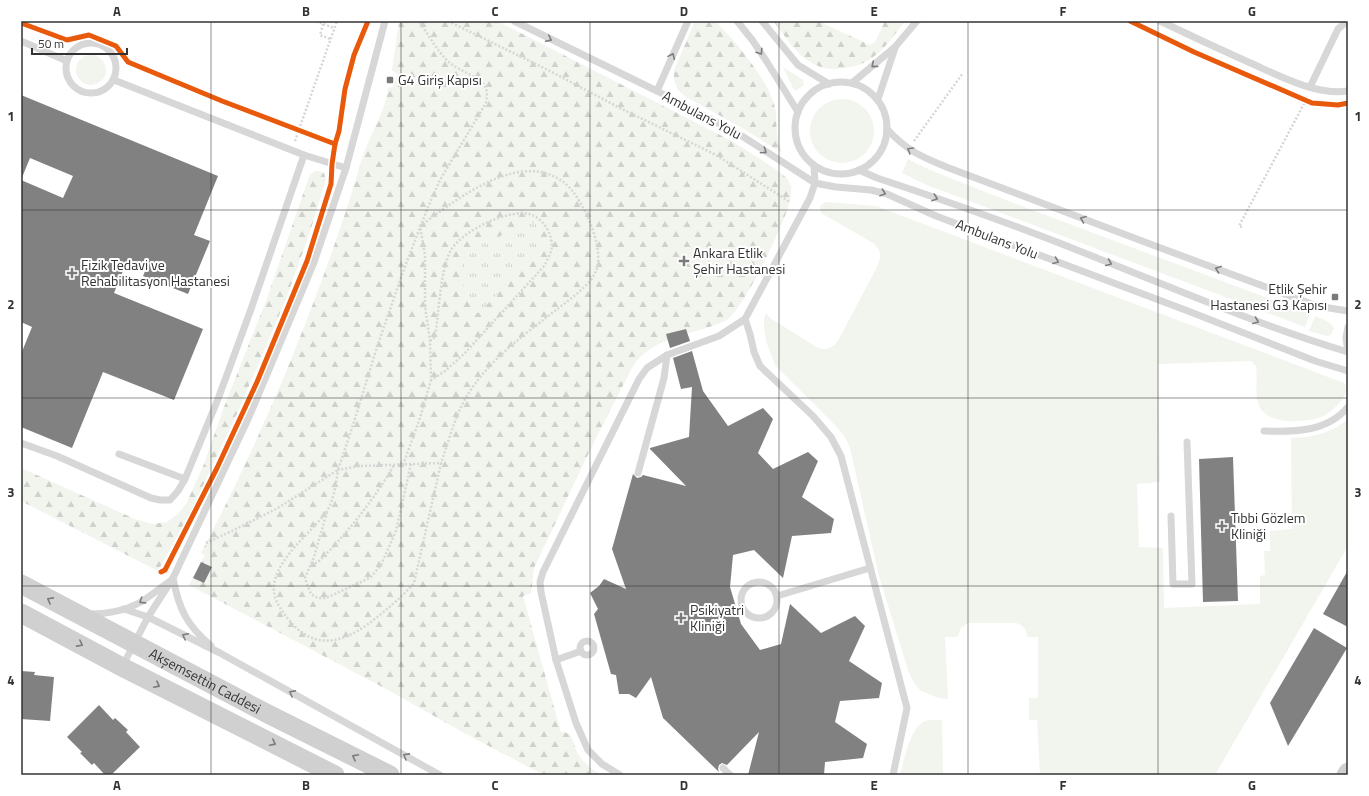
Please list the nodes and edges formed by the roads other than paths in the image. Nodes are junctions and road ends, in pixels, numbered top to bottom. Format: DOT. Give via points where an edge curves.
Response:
graph roads {
  1 [pos="385,21"];
  2 [pos="514,21"];
  3 [pos="688,21"];
  4 [pos="737,21"];
  5 [pos="762,21"];
  6 [pos="917,21"];
  7 [pos="1160,21"];
  8 [pos="1345,23"];
  9 [pos="21,41"];
  10 [pos="895,47"];
  11 [pos="67,61"];
  12 [pos="114,80"];
  13 [pos="852,83"];
  14 [pos="829,84"];
  15 [pos="1310,86"];
  16 [pos="657,91"];
  17 [pos="1348,91"];
  18 [pos="878,99"];
  19 [pos="798,112"];
  20 [pos="887,129"];
  21 [pos="304,155"];
  22 [pos="814,167"];
  23 [pos="346,168"];
  24 [pos="859,170"];
  25 [pos="815,183"];
  26 [pos="1348,311"];
  27 [pos="745,319"];
  28 [pos="1348,327"];
  29 [pos="1348,352"];
  30 [pos="667,355"];
  31 [pos="1348,371"];
  32 [pos="1348,406"];
  33 [pos="1264,431"];
  34 [pos="1187,442"];
  35 [pos="21,443"];
  36 [pos="119,454"];
  37 [pos="638,473"];
  38 [pos="185,479"];
  39 [pos="1171,516"];
  40 [pos="870,568"];
  41 [pos="173,578"];
  42 [pos="21,584"];
  43 [pos="777,596"];
  44 [pos="124,609"];
  45 [pos="21,613"];
  46 [pos="79,615"];
  47 [pos="148,617"];
  48 [pos="134,643"];
  49 [pos="581,651"];
  50 [pos="220,653"];
  51 [pos="556,660"];
  52 [pos="122,667"];
  53 [pos="723,768"];
  54 [pos="1348,772"];
  55 [pos="335,775"];
  56 [pos="390,775"];
  57 [pos="440,775"];
  58 [pos="620,775"];
  59 [pos="730,775"];
  60 [pos="893,775"];
  61 [pos="1346,775"];
  1 -- 23 [label="lane"];
  2 -- 16 [label="lane, Ambulans Yolu, one-way"];
  16 -- 3 [label="lane, Ambulans Yolu, one-way"];
  4 -- 19 [label="lane, one-way" via="753,41"];
  5 -- 14 [label="lane" via="798,65"];
  6 -- 10 [label="lane"];
  7 -- 15 [label="lane" via="1279,76"];
  8 -- 15 [label="lane" via="1338,29"];
  9 -- 11 [label="lane"];
  10 -- 13 [label="lane, one-way"];
  10 -- 18 [label="lane"];
  11 -- 12 [label="lane" via="66,69 70,83 82,92 97,93 110,86"];
  11 -- 12 [label="lane" via="81,45 96,43 109,50 114,57 117,72"];
  12 -- 21 [label="lane"];
  13 -- 14 [label="lane"];
  13 -- 18 [label="lane"];
  14 -- 19 [label="lane" via="809,94"];
  15 -- 17 [label="lane" via="1327,91"];
  16 -- 25 [label="lane, Ambulans Yolu, one-way" via="742,136"];
  18 -- 20 [label="lane" via="885,114"];
  19 -- 22 [label="lane" via="795,136 800,150"];
  20 -- 24 [label="lane" via="884,144 876,158"];
  26 -- 20 [label="lane, one-way" via="1317,306 928,160 908,149"];
  21 -- 23 [label="lane"];
  21 -- 38 [label="lane" via="250,312"];
  22 -- 24 [label="lane" via="836,174 851,174"];
  22 -- 25 [label="lane"];
  23 -- 41 [label="lane" via="313,265 282,342"];
  24 -- 29 [label="lane, one-way" via="1040,235 1304,339"];
  25 -- 27 [label="lane" via="810,198"];
  25 -- 31 [label="lane, Ambulans Yolu, one-way" via="887,194 936,216 1315,361"];
  27 -- 30 [label="lane" via="719,336"];
  27 -- 40 [label="lane" via="760,366 831,436 841,456"];
  28 -- 29 [label="lane"];
  30 -- 37 [label="lane" via="664,378"];
  30 -- 51 [label="lane" via="647,368 638,379 543,572 541,592"];
  32 -- 33 [label="lane" via="1337,418 1321,426 1287,432"];
  34 -- 39 [label="lane" via="1192,584 1173,584"];
  35 -- 38 [label="lane" via="160,500 170,500"];
  36 -- 38 [label="lane"];
  40 -- 43 [label="lane"];
  40 -- 60 [label="lane" via="907,708"];
  41 -- 44 [label="lane, one-way" via="139,603"];
  41 -- 47 [label="lane"];
  41 -- 50 [label="lane" via="182,610 190,623 199,635"];
  46 -- 42 [label="main road, Akşemsettin Caddesi, one-way"];
  43 -- 43 [label="lane" via="770,586 758,582 747,587 741,602 746,612 756,618 762,618 772,613"];
  44 -- 46 [label="lane"];
  44 -- 47 [label="lane"];
  45 -- 52 [label="main road, Akşemsettin Caddesi, one-way"];
  46 -- 48 [label="main road, Akşemsettin Caddesi"];
  47 -- 48 [label="lane"];
  50 -- 47 [label="lane, one-way"];
  48 -- 52 [label="lane"];
  56 -- 48 [label="main road, Akşemsettin Caddesi, one-way"];
  49 -- 51 [label="lane"];
  57 -- 50 [label="lane, one-way"];
  51 -- 58 [label="lane" via="576,723 588,750 602,764"];
  52 -- 55 [label="main road, Akşemsettin Caddesi, one-way"];
  53 -- 59 [label="lane"];
  54 -- 61 [label="main road"];
}
